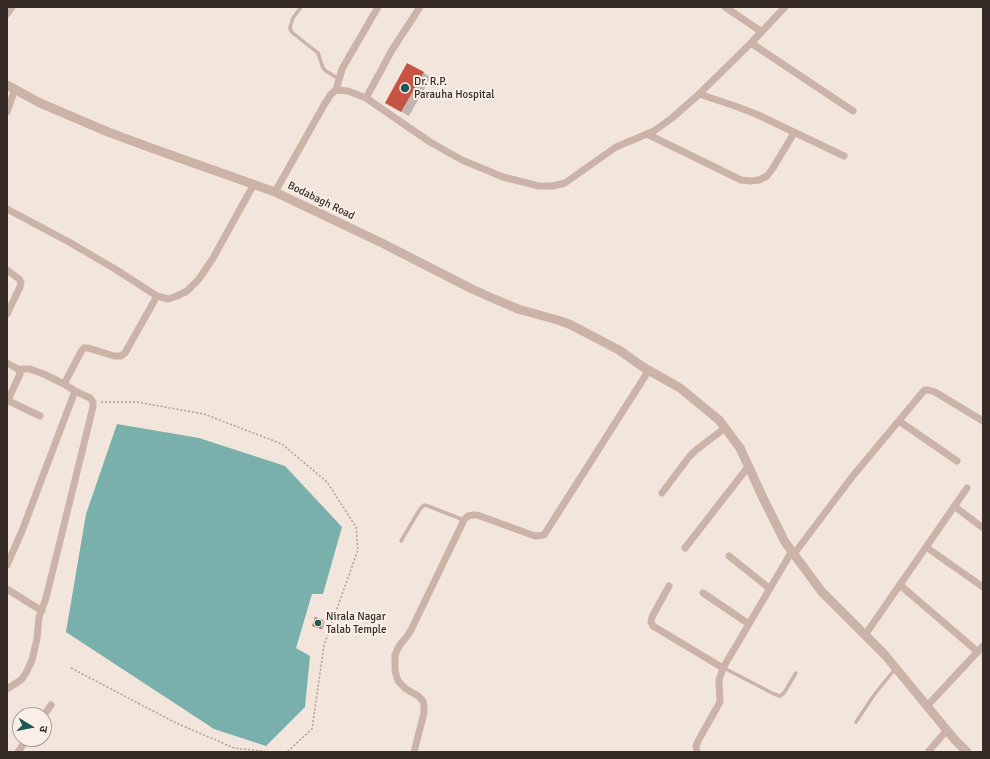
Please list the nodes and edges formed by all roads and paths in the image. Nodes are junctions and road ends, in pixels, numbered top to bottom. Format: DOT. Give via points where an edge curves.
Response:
graph roads {
  1 [pos="12,7"];
  2 [pos="301,7"];
  3 [pos="378,7"];
  4 [pos="420,7"];
  5 [pos="725,7"];
  6 [pos="786,7"];
  7 [pos="7,14"];
  8 [pos="762,32"];
  9 [pos="751,43"];
  10 [pos="339,79"];
  11 [pos="11,87"];
  12 [pos="336,90"];
  13 [pos="699,94"];
  14 [pos="366,98"];
  15 [pos="853,111"];
  16 [pos="7,112"];
  17 [pos="794,132"];
  18 [pos="647,134"];
  19 [pos="844,156"];
  20 [pos="254,184"];
  21 [pos="275,192"];
  22 [pos="7,209"];
  23 [pos="7,270"];
  24 [pos="157,296"];
  25 [pos="7,314"];
  26 [pos="7,362"];
  27 [pos="18,369"];
  28 [pos="646,369"];
  29 [pos="64,384"];
  30 [pos="75,391"];
  31 [pos="7,400"];
  32 [pos="93,402"];
  33 [pos="40,416"];
  34 [pos="899,420"];
  35 [pos="983,421"];
  36 [pos="725,428"];
  37 [pos="957,461"];
  38 [pos="748,467"];
  39 [pos="967,488"];
  40 [pos="662,493"];
  41 [pos="954,506"];
  42 [pos="464,520"];
  43 [pos="983,528"];
  44 [pos="401,541"];
  45 [pos="926,547"];
  46 [pos="685,548"];
  47 [pos="793,552"];
  48 [pos="729,556"];
  49 [pos="7,565"];
  50 [pos="900,585"];
  51 [pos="669,586"];
  52 [pos="983,587"];
  53 [pos="769,588"];
  54 [pos="7,590"];
  55 [pos="704,593"];
  56 [pos="42,611"];
  57 [pos="748,624"];
  58 [pos="865,635"];
  59 [pos="983,646"];
  60 [pos="978,652"];
  61 [pos="71,668"];
  62 [pos="723,668"];
  63 [pos="896,668"];
  64 [pos="796,673"];
  65 [pos="7,689"];
  66 [pos="927,706"];
  67 [pos="856,722"];
  68 [pos="947,730"];
  69 [pos="271,752"];
  70 [pos="288,752"];
  71 [pos="414,752"];
  72 [pos="697,752"];
  73 [pos="928,752"];
  74 [pos="967,752"];
  1 -- 7 [label="street"];
  2 -- 10 [label="lane" via="293,18 291,31 318,52 326,71"];
  3 -- 10 [label="street"];
  4 -- 14 [label="street" via="392,50"];
  5 -- 8 [label="street"];
  6 -- 8 [label="street"];
  8 -- 9 [label="street"];
  9 -- 13 [label="street"];
  9 -- 15 [label="street"];
  10 -- 12 [label="street"];
  11 -- 16 [label="street"];
  11 -- 20 [label="street, Bodabagh Road" via="40,103 108,132"];
  12 -- 14 [label="street" via="348,91"];
  12 -- 21 [label="street" via="324,105"];
  13 -- 17 [label="street" via="756,114"];
  13 -- 18 [label="street" via="672,118"];
  14 -- 18 [label="street" via="430,142 462,160 504,177 539,186 566,183 616,147"];
  17 -- 18 [label="street" via="767,176 750,181 741,180"];
  17 -- 19 [label="street"];
  20 -- 21 [label="street, Bodabagh Road"];
  20 -- 24 [label="street" via="199,279 187,291 177,296"];
  21 -- 28 [label="street, Bodabagh Road" via="490,297 518,309 560,321 619,350"];
  22 -- 24 [label="street" via="115,269"];
  23 -- 25 [label="street" via="21,282"];
  24 -- 29 [label="street" via="122,356 84,348"];
  26 -- 27 [label="street"];
  27 -- 29 [label="street" via="30,369"];
  27 -- 31 [label="street" via="20,374"];
  28 -- 36 [label="street, Bodabagh Road" via="680,388"];
  28 -- 42 [label="street" via="544,535 535,536 477,515 468,516"];
  29 -- 30 [label="street"];
  30 -- 32 [label="street"];
  30 -- 49 [label="street"];
  31 -- 33 [label="street"];
  32 -- 56 [label="street"];
  32 -- 70 [label="path" via="137,402 204,414 282,444 327,482 356,527 358,550 324,644 312,729"];
  34 -- 35 [label="street" via="922,393 928,390"];
  34 -- 37 [label="street"];
  34 -- 47 [label="street"];
  36 -- 38 [label="street, Bodabagh Road" via="740,448"];
  36 -- 40 [label="street" via="696,450"];
  38 -- 46 [label="street"];
  38 -- 47 [label="street, Bodabagh Road" via="785,542"];
  39 -- 41 [label="street"];
  41 -- 43 [label="street"];
  41 -- 45 [label="street"];
  42 -- 44 [label="lane" via="424,506"];
  42 -- 71 [label="street" via="411,630 395,655 395,670 399,682 423,700 424,713"];
  45 -- 50 [label="street"];
  45 -- 52 [label="street"];
  47 -- 53 [label="street"];
  47 -- 58 [label="street, Bodabagh Road" via="822,592"];
  48 -- 53 [label="street"];
  50 -- 58 [label="street"];
  50 -- 60 [label="street"];
  51 -- 62 [label="street" via="652,617 653,626"];
  53 -- 57 [label="street"];
  54 -- 56 [label="street"];
  55 -- 57 [label="street"];
  56 -- 65 [label="street" via="32,660 21,680"];
  57 -- 62 [label="street"];
  58 -- 63 [label="street, Bodabagh Road"];
  59 -- 60 [label="street"];
  60 -- 66 [label="street"];
  61 -- 69 [label="path" via="174,722 234,748"];
  62 -- 64 [label="lane" via="780,696"];
  62 -- 72 [label="street" via="719,680 720,702 698,741"];
  63 -- 66 [label="street, Bodabagh Road"];
  63 -- 67 [label="lane"];
  66 -- 68 [label="street, Bodabagh Road"];
  68 -- 73 [label="street"];
  68 -- 74 [label="street, Bodabagh Road"];
}
